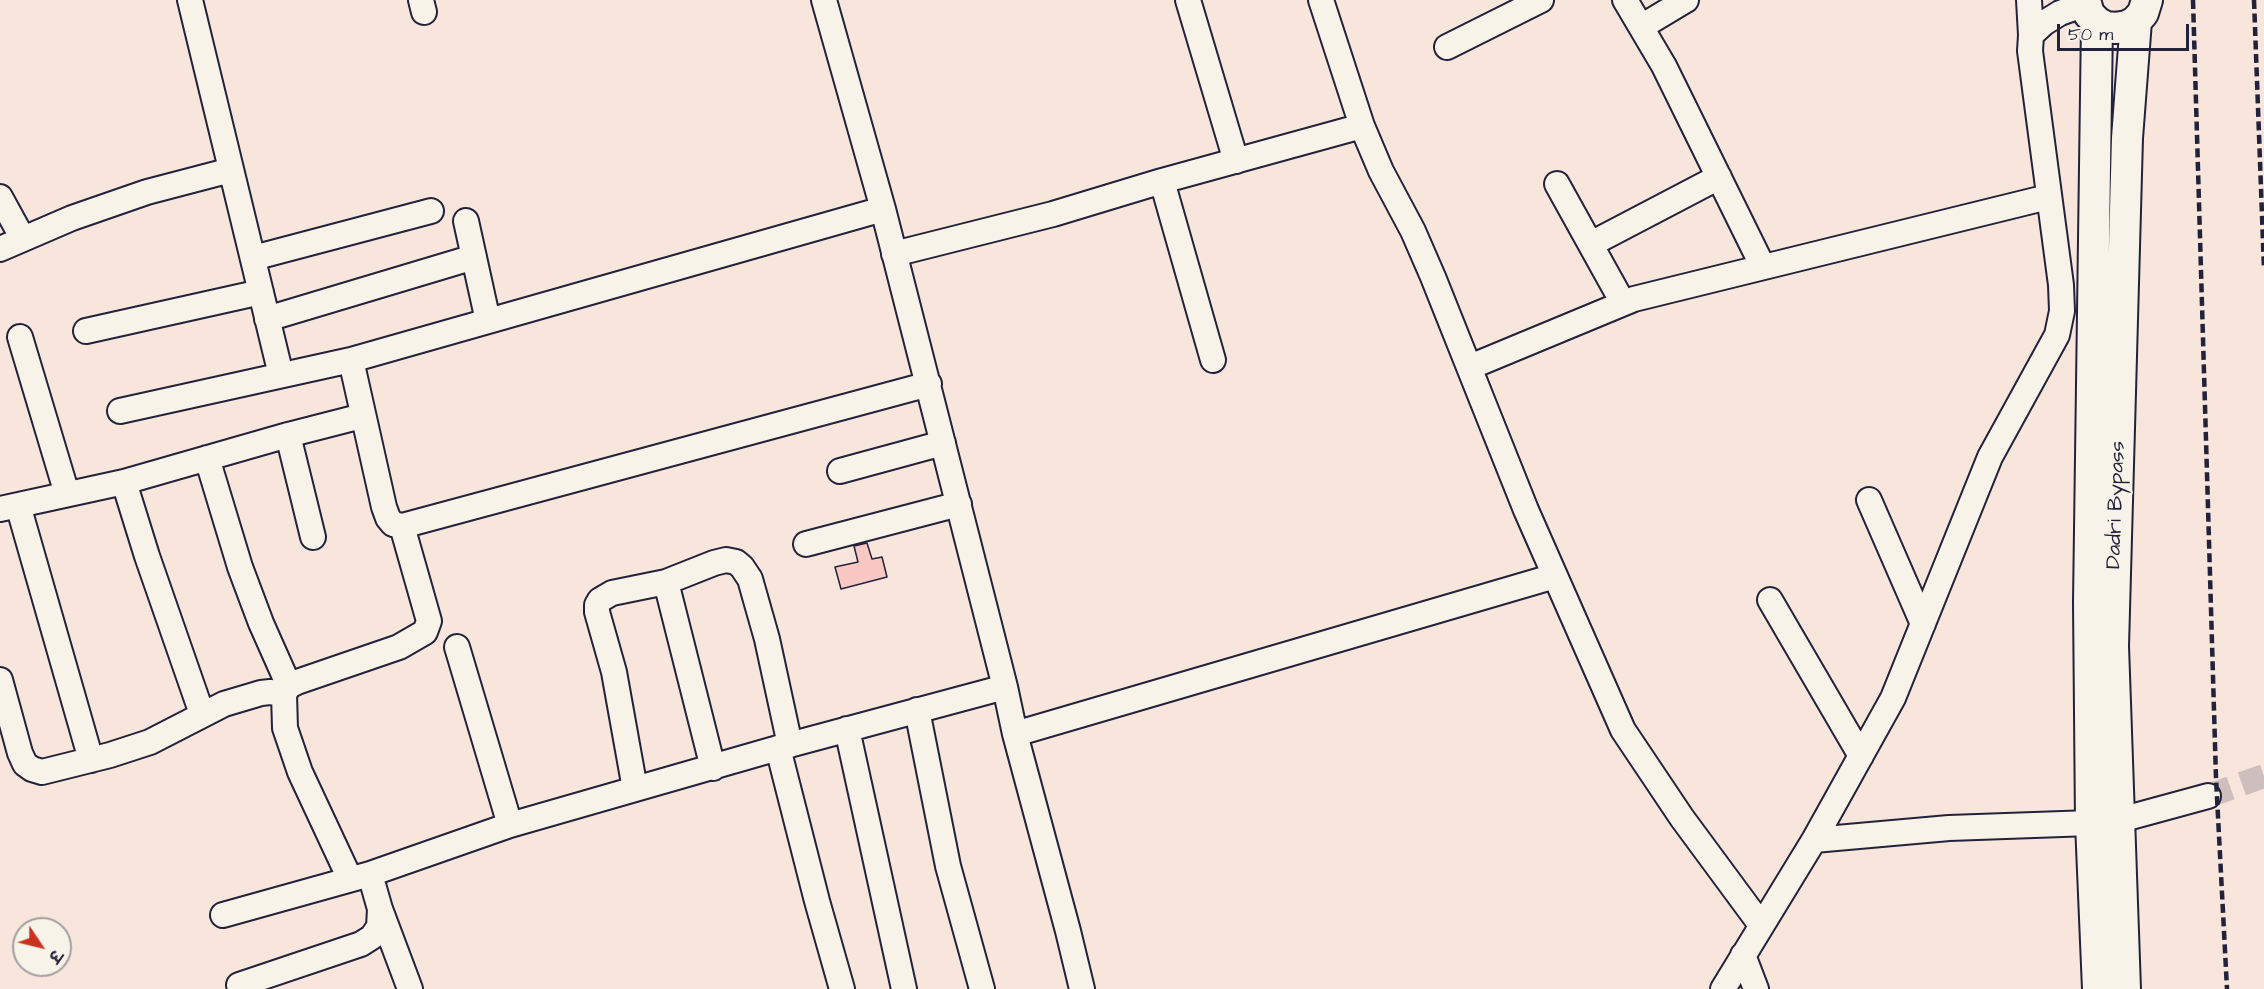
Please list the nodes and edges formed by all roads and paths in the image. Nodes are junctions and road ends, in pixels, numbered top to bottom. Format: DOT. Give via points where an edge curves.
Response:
graph roads {
  1 [pos="190,0"];
  2 [pos="824,0"];
  3 [pos="1188,0"];
  4 [pos="1321,0"];
  5 [pos="1541,0"];
  6 [pos="1625,0"];
  7 [pos="1686,0"];
  8 [pos="2028,0"];
  9 [pos="2089,9"];
  10 [pos="2142,10"];
  11 [pos="1641,27"];
  12 [pos="2031,35"];
  13 [pos="1447,47"];
  14 [pos="1362,126"];
  15 [pos="1236,161"];
  16 [pos="231,170"];
  17 [pos="1719,177"];
  18 [pos="1162,181"];
  19 [pos="1557,184"];
  20 [pos="0,197"];
  21 [pos="2049,197"];
  22 [pos="883,209"];
  23 [pos="431,211"];
  24 [pos="466,221"];
  25 [pos="23,239"];
  26 [pos="1591,244"];
  27 [pos="0,249"];
  28 [pos="894,254"];
  29 [pos="474,257"];
  30 [pos="253,258"];
  31 [pos="1763,267"];
  32 [pos="261,292"];
  33 [pos="1623,303"];
  34 [pos="267,319"];
  35 [pos="488,321"];
  36 [pos="86,331"];
  37 [pos="20,337"];
  38 [pos="351,360"];
  39 [pos="1213,360"];
  40 [pos="1470,367"];
  41 [pos="281,375"];
  42 [pos="928,384"];
  43 [pos="120,411"];
  44 [pos="362,416"];
  45 [pos="288,435"];
  46 [pos="943,442"];
  47 [pos="207,458"];
  48 [pos="840,471"];
  49 [pos="124,482"];
  50 [pos="67,494"];
  51 [pos="1869,500"];
  52 [pos="959,504"];
  53 [pos="9,507"];
  54 [pos="402,526"];
  55 [pos="313,537"];
  56 [pos="806,544"];
  57 [pos="1555,576"];
  58 [pos="666,582"];
  59 [pos="1770,600"];
  60 [pos="1923,624"];
  61 [pos="457,647"];
  62 [pos="0,681"];
  63 [pos="1005,687"];
  64 [pos="286,690"];
  65 [pos="917,710"];
  66 [pos="202,714"];
  67 [pos="847,729"];
  68 [pos="1015,734"];
  69 [pos="784,747"];
  70 [pos="1861,756"];
  71 [pos="91,760"];
  72 [pos="713,768"];
  73 [pos="635,789"];
  74 [pos="2208,796"];
  75 [pos="2105,822"];
  76 [pos="510,825"];
  77 [pos="1814,840"];
  78 [pos="360,877"];
  79 [pos="380,909"];
  80 [pos="223,915"];
  81 [pos="1761,925"];
  82 [pos="1743,955"];
  83 [pos="239,985"];
  84 [pos="410,989"];
  85 [pos="842,989"];
  86 [pos="904,989"];
  87 [pos="982,989"];
  88 [pos="1082,989"];
  89 [pos="1723,989"];
  90 [pos="1756,989"];
  91 [pos="2098,989"];
  92 [pos="2125,989"];
  1 -- 16 [label="street"];
  2 -- 22 [label="street"];
  3 -- 15 [label="street"];
  4 -- 14 [label="street"];
  5 -- 13 [label="street"];
  6 -- 11 [label="street"];
  7 -- 11 [label="street"];
  8 -- 12 [label="street"];
  9 -- 10 [label="main road, Dadri Bypass" via="2106,27 2116,28 2127,26"];
  9 -- 12 [label="street" via="2060,13"];
  9 -- 75 [label="main road, Dadri Bypass" via="2089,602"];
  10 -- 75 [label="main road, Dadri Bypass" via="2127,138"];
  11 -- 17 [label="street"];
  12 -- 21 [label="street"];
  14 -- 15 [label="street"];
  14 -- 40 [label="street" via="1417,240"];
  15 -- 18 [label="street"];
  16 -- 25 [label="street" via="147,192"];
  16 -- 30 [label="street"];
  17 -- 26 [label="street"];
  17 -- 31 [label="street"];
  18 -- 28 [label="street" via="1053,214"];
  18 -- 39 [label="street"];
  19 -- 26 [label="street"];
  20 -- 25 [label="street"];
  21 -- 31 [label="street"];
  21 -- 60 [label="street" via="2061,285 2062,311 2057,335 1990,457"];
  22 -- 28 [label="street"];
  22 -- 35 [label="street"];
  23 -- 30 [label="street"];
  24 -- 29 [label="street"];
  25 -- 27 [label="street"];
  26 -- 33 [label="street"];
  28 -- 42 [label="street"];
  29 -- 34 [label="street"];
  29 -- 35 [label="street"];
  30 -- 32 [label="street"];
  31 -- 33 [label="street"];
  32 -- 34 [label="street"];
  32 -- 36 [label="street"];
  33 -- 40 [label="street"];
  34 -- 41 [label="street"];
  35 -- 38 [label="street"];
  37 -- 50 [label="street"];
  38 -- 41 [label="street"];
  38 -- 44 [label="street"];
  40 -- 57 [label="street"];
  41 -- 43 [label="street"];
  42 -- 46 [label="street"];
  42 -- 54 [label="street"];
  44 -- 45 [label="street"];
  44 -- 54 [label="street" via="388,518"];
  45 -- 47 [label="street"];
  45 -- 55 [label="street"];
  46 -- 48 [label="street"];
  46 -- 52 [label="street"];
  47 -- 49 [label="street"];
  47 -- 64 [label="street" via="240,567"];
  49 -- 50 [label="street"];
  49 -- 66 [label="street"];
  50 -- 53 [label="street"];
  51 -- 60 [label="street"];
  52 -- 56 [label="street"];
  52 -- 63 [label="street"];
  53 -- 71 [label="street"];
  54 -- 64 [label="street" via="429,621 424,632 399,647"];
  57 -- 68 [label="street"];
  57 -- 81 [label="street" via="1623,730"];
  58 -- 69 [label="street" via="726,560 742,567 750,579 767,639"];
  58 -- 72 [label="street"];
  58 -- 73 [label="street" via="612,593 597,605 614,672"];
  59 -- 70 [label="street"];
  60 -- 70 [label="street" via="1893,698"];
  61 -- 76 [label="street"];
  62 -- 71 [label="street" via="25,764 42,771"];
  63 -- 65 [label="street"];
  63 -- 68 [label="street"];
  64 -- 66 [label="street" via="261,693"];
  64 -- 78 [label="street" via="285,728 300,772"];
  65 -- 67 [label="street"];
  65 -- 87 [label="street" via="948,866"];
  66 -- 71 [label="street" via="150,742"];
  67 -- 69 [label="street"];
  67 -- 86 [label="street"];
  68 -- 88 [label="street"];
  69 -- 72 [label="street"];
  69 -- 85 [label="street" via="817,901"];
  70 -- 77 [label="street"];
  72 -- 73 [label="street"];
  73 -- 76 [label="street"];
  74 -- 75 [label="street"];
  75 -- 77 [label="street" via="1948,828"];
  75 -- 91 [label="main road, Dadri Bypass"];
  75 -- 92 [label="main road, Dadri Bypass"];
  76 -- 78 [label="street"];
  77 -- 81 [label="street"];
  78 -- 79 [label="street"];
  78 -- 80 [label="street"];
  79 -- 83 [label="street" via="379,927 361,944"];
  79 -- 84 [label="street"];
  81 -- 82 [label="street"];
  82 -- 89 [label="street"];
  82 -- 90 [label="street"];
}
